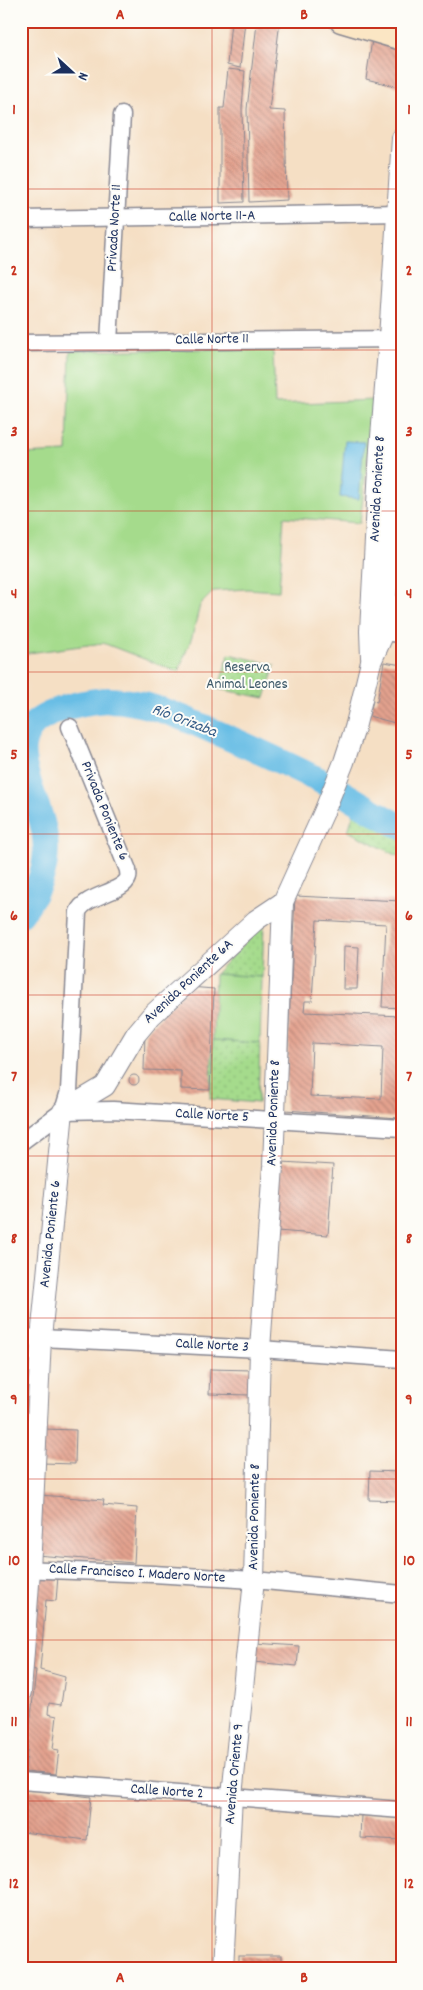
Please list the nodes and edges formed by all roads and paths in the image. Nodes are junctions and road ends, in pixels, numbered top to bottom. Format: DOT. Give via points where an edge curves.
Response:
graph roads {
  1 [pos="341,21"];
  2 [pos="402,39"];
  3 [pos="122,115"];
  4 [pos="402,138"];
  5 [pos="399,213"];
  6 [pos="115,218"];
  7 [pos="21,219"];
  8 [pos="398,260"];
  9 [pos="396,339"];
  10 [pos="109,342"];
  11 [pos="21,343"];
  12 [pos="402,360"];
  13 [pos="393,450"];
  14 [pos="385,633"];
  15 [pos="70,727"];
  16 [pos="87,902"];
  17 [pos="283,902"];
  18 [pos="105,1086"];
  19 [pos="113,1110"];
  20 [pos="63,1111"];
  21 [pos="274,1120"];
  22 [pos="402,1128"];
  23 [pos="21,1142"];
  24 [pos="31,1338"];
  25 [pos="260,1349"];
  26 [pos="402,1359"];
  27 [pos="26,1569"];
  28 [pos="254,1580"];
  29 [pos="402,1594"];
  30 [pos="21,1692"];
  31 [pos="21,1781"];
  32 [pos="232,1796"];
  33 [pos="402,1810"];
  34 [pos="223,1969"];
  1 -- 2 [label="main road"];
  3 -- 6 [label="street, Privada Norte 11"];
  4 -- 5 [label="street, Avenida Poniente 8"];
  5 -- 6 [label="street, Calle Norte 11-A"];
  5 -- 8 [label="street, Avenida Poniente 8"];
  6 -- 7 [label="street, Calle Norte 11-A"];
  6 -- 10 [label="street, Privada Norte 11"];
  8 -- 9 [label="street, Avenida Poniente 8"];
  9 -- 10 [label="street, Calle Norte 11"];
  9 -- 13 [label="street, Avenida Poniente 8"];
  10 -- 11 [label="street, Calle Norte 11"];
  12 -- 13 [label="street, Avenida Poniente 8"];
  13 -- 14 [label="street, Avenida Poniente 8"];
  14 -- 17 [label="street, Avenida Poniente 8" via="371,662 344,762"];
  15 -- 16 [label="street, Privada Poniente 6" via="128,870 128,878 123,885"];
  16 -- 20 [label="street, Avenida Poniente 6" via="78,912 69,1091"];
  17 -- 18 [label="street, Avenida Poniente 6A" via="256,920 151,1016 136,1034"];
  17 -- 21 [label="street, Avenida Poniente 8"];
  18 -- 19 [label="street"];
  18 -- 20 [label="street, Avenida Poniente 6A"];
  19 -- 20 [label="street, Calle Norte 5"];
  19 -- 21 [label="street, Calle Norte 5"];
  20 -- 23 [label="street"];
  20 -- 24 [label="street, Avenida Poniente 6"];
  21 -- 22 [label="street, Calle Norte 5"];
  21 -- 25 [label="street, Avenida Poniente 8"];
  24 -- 25 [label="street, Calle Norte 3"];
  24 -- 27 [label="street, Avenida Poniente 6"];
  25 -- 26 [label="street, Calle Norte 3"];
  25 -- 28 [label="street, Avenida Poniente 8"];
  27 -- 28 [label="street, Calle Francisco I. Madero Norte"];
  27 -- 30 [label="street, Avenida Poniente 6"];
  28 -- 29 [label="street, Calle Francisco I. Madero Norte"];
  28 -- 32 [label="street, Avenida Oriente 9"];
  31 -- 32 [label="street, Calle Norte 2"];
  32 -- 33 [label="street, Calle Norte 2"];
  32 -- 34 [label="street, Avenida Oriente 9"];
}
